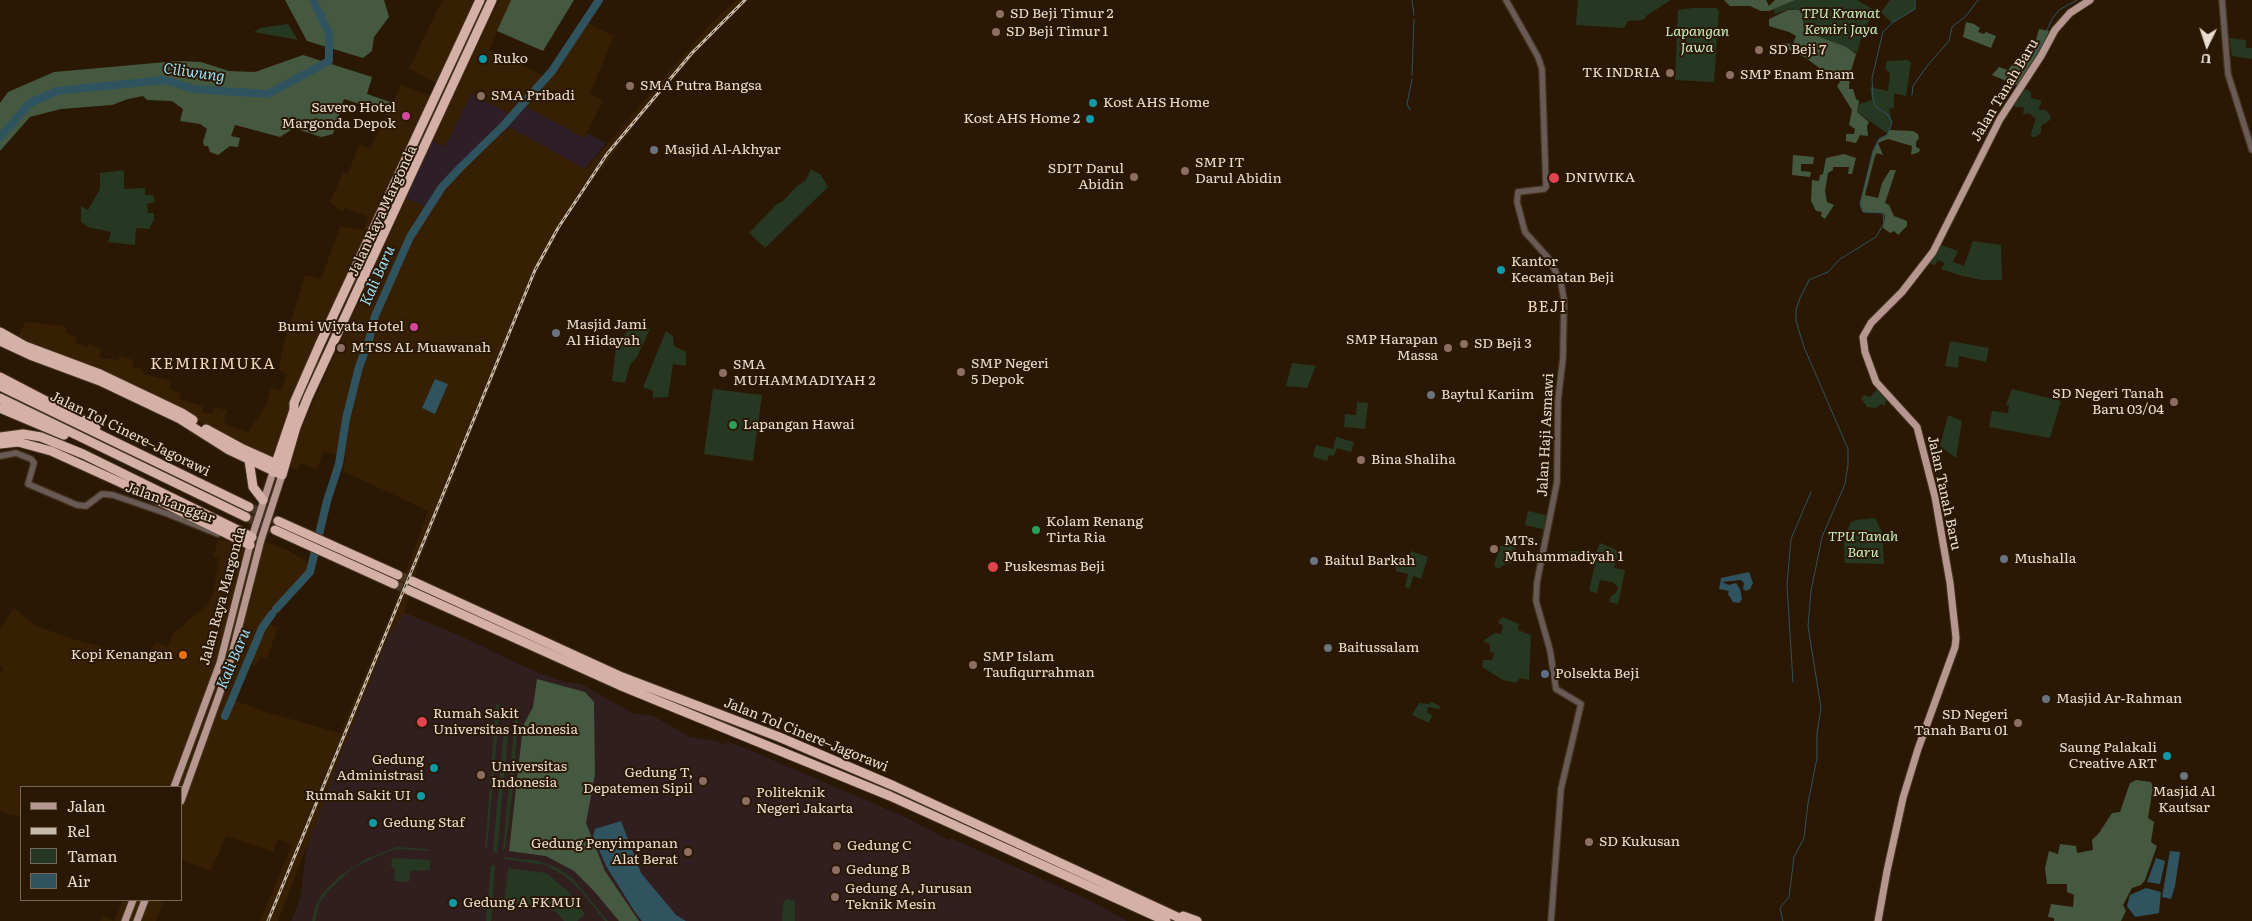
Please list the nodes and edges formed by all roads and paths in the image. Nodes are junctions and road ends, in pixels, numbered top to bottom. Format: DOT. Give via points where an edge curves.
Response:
graph roads {
  1 [pos="480,0"];
  2 [pos="485,0"];
  3 [pos="492,0"];
  4 [pos="496,0"];
  5 [pos="1506,0"];
  6 [pos="2090,0"];
  7 [pos="2222,0"];
  8 [pos="442,111"];
  9 [pos="2252,150"];
  10 [pos="347,302"];
  11 [pos="0,332"];
  12 [pos="0,341"];
  13 [pos="0,377"];
  14 [pos="0,386"];
  15 [pos="0,398"];
  16 [pos="0,408"];
  17 [pos="0,437"];
  18 [pos="0,444"];
  19 [pos="111,452"];
  20 [pos="0,456"];
  21 [pos="249,460"];
  22 [pos="279,470"];
  23 [pos="222,494"];
  24 [pos="263,500"];
  25 [pos="249,507"];
  26 [pos="246,517"];
  27 [pos="278,521"];
  28 [pos="275,530"];
  29 [pos="251,543"];
  30 [pos="398,575"];
  31 [pos="412,581"];
  32 [pos="394,584"];
  33 [pos="408,590"];
  34 [pos="207,702"];
  35 [pos="215,705"];
  36 [pos="174,786"];
  37 [pos="182,798"];
  38 [pos="133,901"];
  39 [pos="146,901"];
  40 [pos="1139,904"];
  41 [pos="125,921"];
  42 [pos="137,921"];
  43 [pos="1164,921"];
  44 [pos="1186,921"];
  45 [pos="1197,921"];
  46 [pos="1551,921"];
  47 [pos="1878,921"];
  1 -- 10 [label="highway, Jalan Raya Margonda"];
  2 -- 10 [label="highway, Jalan Raya Margonda"];
  3 -- 8 [label="highway, Jalan Raya Margonda"];
  4 -- 8 [label="highway, Jalan Raya Margonda"];
  5 -- 46 [label="street, Jalan Haji Asmawi" via="1541,66 1545,188 1520,191 1516,196 1523,228 1552,264 1561,283 1564,300 1558,400 1558,482 1537,582 1536,604 1549,645 1556,689 1581,704 1561,788"];
  6 -- 47 [label="main road, Jalan Tanah Baru" via="2070,13 2055,30 2000,119 1933,252 1902,292 1871,323 1863,338 1876,382 1917,427 1935,497 1956,633 1955,647 1903,798"];
  7 -- 9 [label="street" via="2228,74"];
  8 -- 10 [label="highway, Jalan Raya Margonda"];
  10 -- 22 [label="highway, Jalan Raya Margonda"];
  10 -- 22 [label="highway, Jalan Raya Margonda" via="300,404 294,410"];
  11 -- 22 [label="highway" via="25,346 78,364 182,413"];
  12 -- 21 [label="highway" via="100,381 180,419"];
  13 -- 23 [label="highway"];
  14 -- 23 [label="highway, Jalan Tol Cinere–Jagorawi"];
  15 -- 19 [label="highway, Jalan Tol Cinere–Jagorawi"];
  16 -- 19 [label="highway"];
  17 -- 29 [label="highway" via="23,434 41,437 83,454"];
  18 -- 29 [label="highway" via="18,442 51,451"];
  19 -- 26 [label="highway, Jalan Tol Cinere–Jagorawi"];
  20 -- 29 [label="street, Jalan Langgar" via="16,453 33,461 28,484 81,506 102,494 113,495"];
  21 -- 22 [label="highway"];
  21 -- 24 [label="highway" via="253,487"];
  22 -- 24 [label="main road, Jalan Raya Margonda"];
  22 -- 35 [label="main road, Jalan Raya Margonda" via="227,673"];
  23 -- 25 [label="highway, Jalan Tol Cinere–Jagorawi"];
  24 -- 29 [label="main road, Jalan Raya Margonda"];
  27 -- 30 [label="highway"];
  28 -- 32 [label="highway"];
  29 -- 34 [label="main road, Jalan Raya Margonda" via="233,618"];
  31 -- 40 [label="highway, Jalan Tol Cinere–Jagorawi" via="622,677 779,737 894,786"];
  33 -- 40 [label="highway, Jalan Tol Cinere–Jagorawi" via="619,685 890,796"];
  34 -- 35 [label="main road"];
  34 -- 36 [label="main road, Jalan Raya Margonda"];
  35 -- 37 [label="main road, Jalan Raya Margonda"];
  38 -- 41 [label="main road"];
  39 -- 42 [label="main road"];
  40 -- 43 [label="highway"];
  40 -- 44 [label="highway, Jalan Tol Cinere–Jagorawi"];
  40 -- 45 [label="highway"];
}
